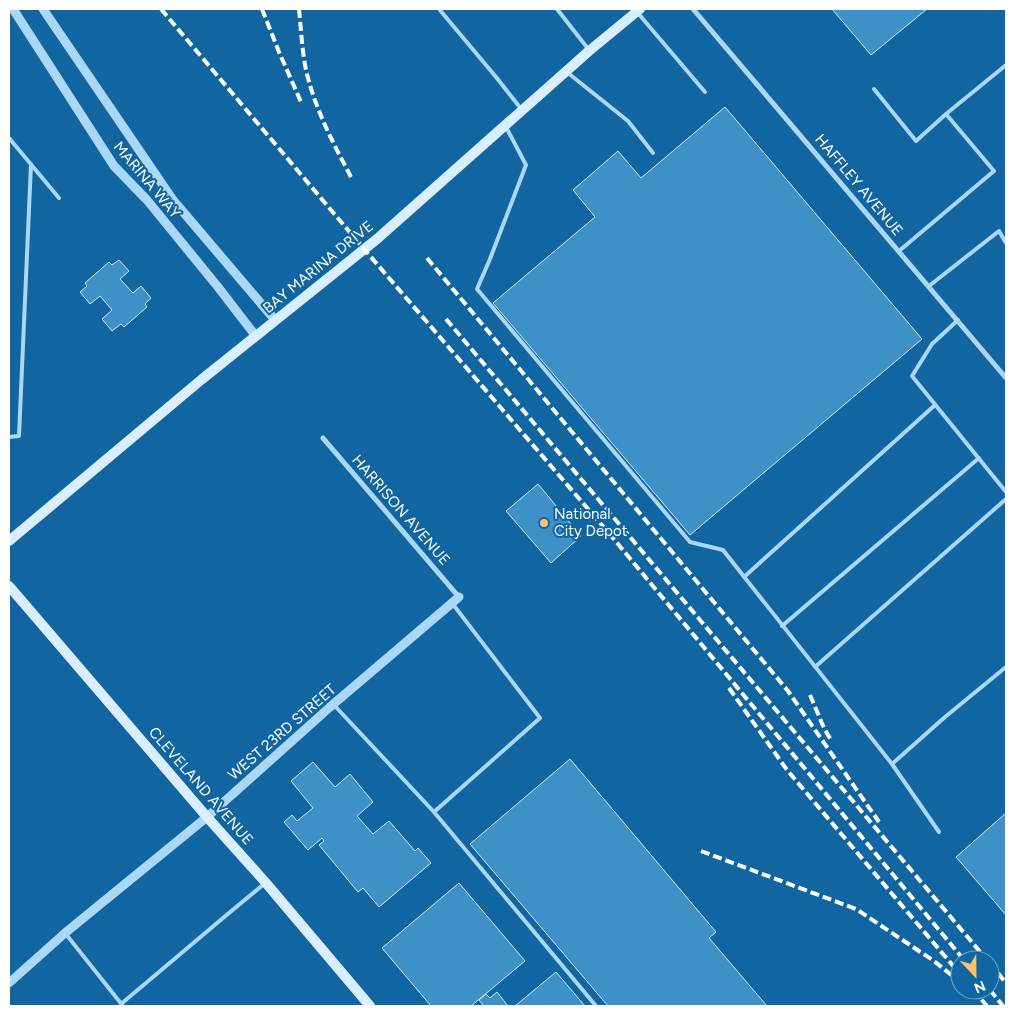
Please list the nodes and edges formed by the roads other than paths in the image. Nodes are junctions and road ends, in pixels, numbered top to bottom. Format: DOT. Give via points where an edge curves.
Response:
graph roads {
  1 [pos="13,9"];
  2 [pos="44,9"];
  3 [pos="438,9"];
  4 [pos="557,9"];
  5 [pos="693,9"];
  6 [pos="638,10"];
  7 [pos="589,51"];
  8 [pos="1006,64"];
  9 [pos="566,72"];
  10 [pos="874,90"];
  11 [pos="705,92"];
  12 [pos="522,110"];
  13 [pos="946,114"];
  14 [pos="505,125"];
  15 [pos="9,138"];
  16 [pos="653,153"];
  17 [pos="31,164"];
  18 [pos="59,198"];
  19 [pos="1006,243"];
  20 [pos="899,251"];
  21 [pos="929,286"];
  22 [pos="275,320"];
  23 [pos="958,320"];
  24 [pos="255,335"];
  25 [pos="1006,378"];
  26 [pos="935,405"];
  27 [pos="9,437"];
  28 [pos="323,438"];
  29 [pos="979,458"];
  30 [pos="1006,492"];
  31 [pos="1006,499"];
  32 [pos="9,542"];
  33 [pos="744,577"];
  34 [pos="9,586"];
  35 [pos="456,600"];
  36 [pos="782,626"];
  37 [pos="815,667"];
  38 [pos="1006,667"];
  39 [pos="334,704"];
  40 [pos="892,764"];
  41 [pos="434,812"];
  42 [pos="207,817"];
  43 [pos="939,832"];
  44 [pos="266,883"];
  45 [pos="65,934"];
  46 [pos="9,983"];
  47 [pos="122,1005"];
  48 [pos="370,1006"];
  49 [pos="596,1006"];
  1 -- 24 [label="street, MARINA WAY" via="114,166 147,200"];
  2 -- 22 [label="street, MARINA WAY" via="173,200"];
  3 -- 12 [label="lane"];
  4 -- 7 [label="lane"];
  5 -- 20 [label="street, HAFFLEY AVENUE"];
  6 -- 7 [label="main road, BAY MARINA DRIVE"];
  6 -- 11 [label="lane"];
  7 -- 9 [label="main road, BAY MARINA DRIVE"];
  8 -- 13 [label="lane"];
  9 -- 12 [label="main road, BAY MARINA DRIVE"];
  9 -- 16 [label="lane" via="628,121"];
  10 -- 13 [label="lane" via="916,141"];
  12 -- 14 [label="main road, BAY MARINA DRIVE"];
  13 -- 20 [label="lane" via="994,171"];
  14 -- 22 [label="main road, BAY MARINA DRIVE" via="377,239"];
  14 -- 33 [label="lane" via="526,165 476,290 690,542 723,550"];
  15 -- 17 [label="lane"];
  17 -- 18 [label="lane"];
  17 -- 27 [label="lane" via="19,436"];
  19 -- 21 [label="lane" via="999,231"];
  20 -- 21 [label="street, HAFFLEY AVENUE"];
  21 -- 23 [label="street, HAFFLEY AVENUE"];
  22 -- 24 [label="main road, BAY MARINA DRIVE"];
  23 -- 25 [label="street, HAFFLEY AVENUE"];
  23 -- 26 [label="lane" via="932,344 912,376"];
  24 -- 32 [label="main road, BAY MARINA DRIVE"];
  26 -- 29 [label="lane"];
  26 -- 33 [label="lane"];
  28 -- 35 [label="street, HARRISON AVENUE"];
  29 -- 30 [label="lane"];
  29 -- 36 [label="lane"];
  31 -- 37 [label="lane"];
  33 -- 36 [label="lane"];
  34 -- 42 [label="main road, CLEVELAND AVENUE"];
  35 -- 39 [label="street, WEST 23RD STREET"];
  35 -- 41 [label="lane" via="540,718"];
  36 -- 37 [label="lane"];
  37 -- 40 [label="lane"];
  38 -- 40 [label="lane"];
  39 -- 41 [label="lane"];
  39 -- 42 [label="street, WEST 23RD STREET"];
  40 -- 43 [label="lane"];
  41 -- 49 [label="lane"];
  42 -- 44 [label="main road, CLEVELAND AVENUE"];
  42 -- 45 [label="street, WEST 23RD STREET"];
  44 -- 47 [label="lane"];
  44 -- 48 [label="main road, CLEVELAND AVENUE"];
  45 -- 46 [label="street, WEST 23RD STREET"];
  45 -- 47 [label="lane"];
}
